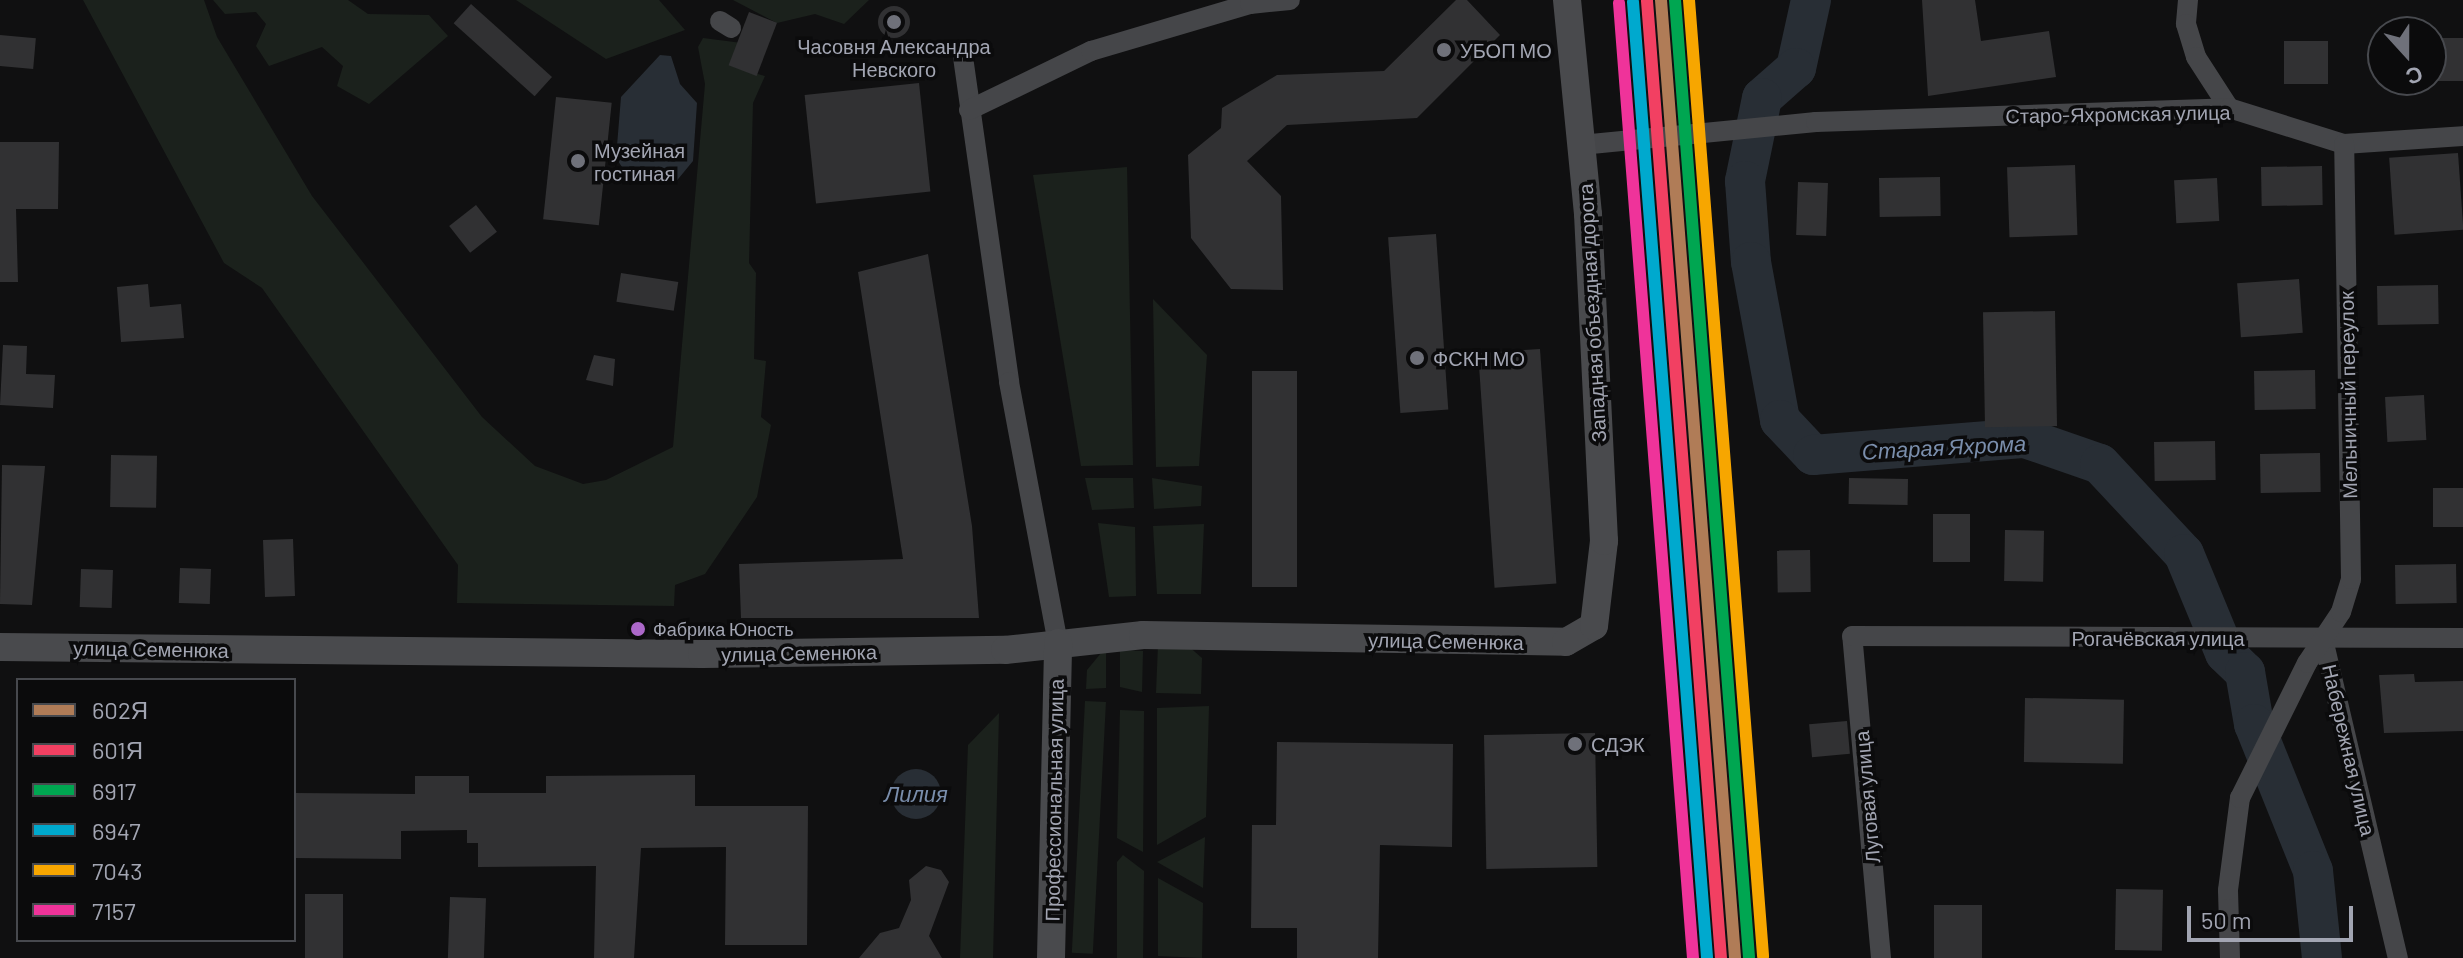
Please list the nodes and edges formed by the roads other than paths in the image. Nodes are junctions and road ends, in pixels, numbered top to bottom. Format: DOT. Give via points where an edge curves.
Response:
graph roads {
  1 [pos="1290,0"];
  2 [pos="1567,0"];
  3 [pos="2188,0"];
  4 [pos="962,50"];
  5 [pos="2229,108"];
  6 [pos="969,110"];
  7 [pos="2463,136"];
  8 [pos="2344,144"];
  9 [pos="1581,145"];
  10 [pos="1594,626"];
  11 [pos="1852,636"];
  12 [pos="2463,638"];
  13 [pos="2323,639"];
  14 [pos="1058,643"];
  15 [pos="0,647"];
  16 [pos="1051,958"];
  17 [pos="1881,958"];
  18 [pos="2230,958"];
  19 [pos="2398,958"];
  1 -- 6 [label="street" via="1250,4 1091,51"];
  2 -- 9 [label="main road, Западная объездная дорога"];
  3 -- 5 [label="street" via="2186,24 2196,57"];
  4 -- 6 [label="street"];
  5 -- 8 [label="street, Старо-Яхромская улица"];
  5 -- 9 [label="street, Старо-Яхромская улица" via="1816,122"];
  6 -- 14 [label="street"];
  7 -- 8 [label="street, Старо-Яхромская улица"];
  8 -- 13 [label="street, Мельничный переулок" via="2351,579 2341,612"];
  9 -- 10 [label="main road, Западная объездная дорога" via="1604,541"];
  10 -- 14 [label="main road, улица Семенюка" via="1566,642 1143,635"];
  11 -- 13 [label="street, Рогачёвская улица"];
  11 -- 17 [label="street, Луговая улица"];
  12 -- 13 [label="street, Рогачёвская улица"];
  13 -- 18 [label="street, Набережная улица" via="2240,798 2228,890"];
  13 -- 19 [label="street, Набережная улица"];
  14 -- 15 [label="main road, улица Семенюка" via="1005,650 702,654"];
  14 -- 16 [label="main road, Профессиональная улица"];
}
